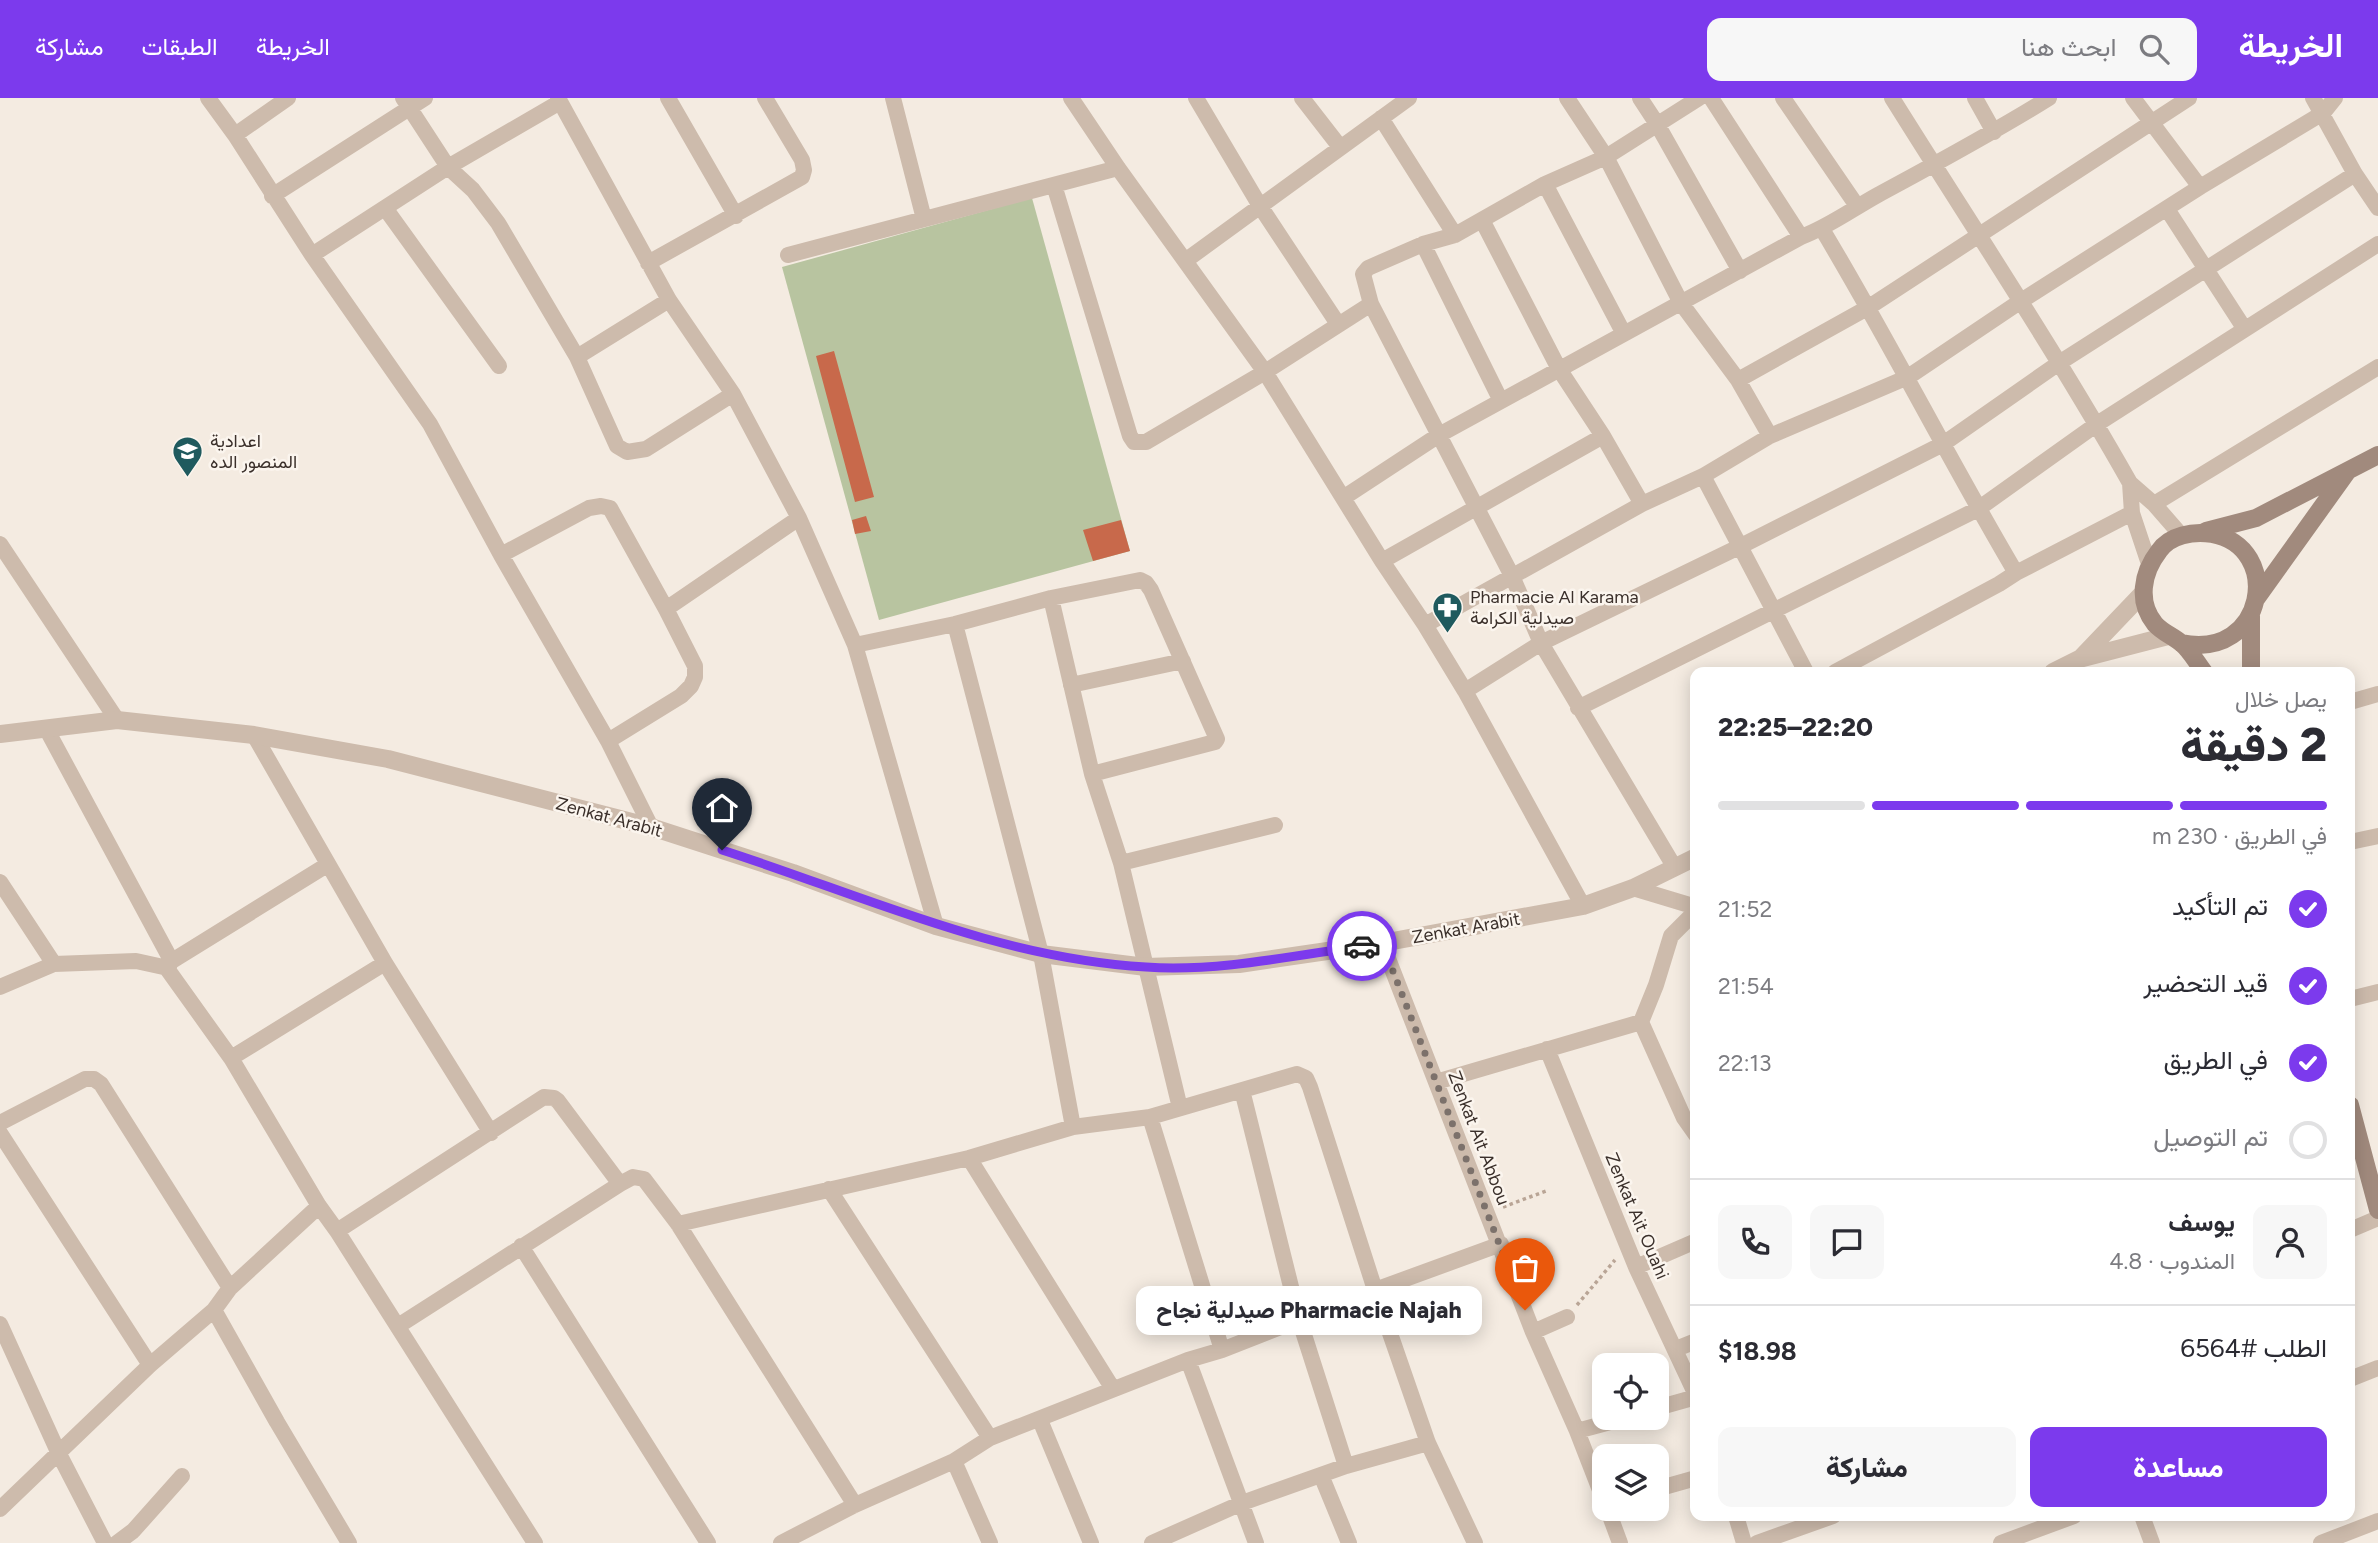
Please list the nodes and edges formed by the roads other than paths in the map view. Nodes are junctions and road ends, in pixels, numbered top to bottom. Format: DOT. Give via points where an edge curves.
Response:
graph roads {
  1 [pos="208,98"];
  2 [pos="288,98"];
  3 [pos="425,98"];
  4 [pos="668,98"];
  5 [pos="765,98"];
  6 [pos="892,98"];
  7 [pos="1091,98"];
  8 [pos="1196,98"];
  9 [pos="1302,98"];
  10 [pos="1567,98"];
  11 [pos="1640,98"];
  12 [pos="1699,98"];
  13 [pos="1712,98"];
  14 [pos="1783,98"];
  15 [pos="1892,98"];
  16 [pos="1975,98"];
  17 [pos="2049,98"];
  18 [pos="2133,98"];
  19 [pos="2189,98"];
  20 [pos="2313,98"];
  21 [pos="2335,98"];
  22 [pos="559,100"];
  23 [pos="1399,101"];
  24 [pos="406,103"];
  25 [pos="1074,103"];
  26 [pos="2323,113"];
  27 [pos="1381,118"];
  28 [pos="1657,124"];
  29 [pos="2151,125"];
  30 [pos="1994,132"];
  31 [pos="235,135"];
  32 [pos="1340,147"];
  33 [pos="1606,156"];
  34 [pos="1934,165"];
  35 [pos="448,167"];
  36 [pos="1118,168"];
  37 [pos="2356,174"];
  38 [pos="1545,184"];
  39 [pos="1054,185"];
  40 [pos="2200,187"];
  41 [pos="272,196"];
  42 [pos="1260,206"];
  43 [pos="1857,206"];
  44 [pos="385,208"];
  45 [pos="2378,208"];
  46 [pos="2168,209"];
  47 [pos="736,216"];
  48 [pos="924,219"];
  49 [pos="1482,220"];
  50 [pos="1822,229"];
  51 [pos="1455,234"];
  52 [pos="1977,235"];
  53 [pos="1801,237"];
  54 [pos="1423,244"];
  55 [pos="2378,244"];
  56 [pos="312,255"];
  57 [pos="789,255"];
  58 [pos="1185,261"];
  59 [pos="648,263"];
  60 [pos="2207,269"];
  61 [pos="1740,271"];
  62 [pos="669,300"];
  63 [pos="2021,300"];
  64 [pos="1681,303"];
  65 [pos="1371,304"];
  66 [pos="1869,307"];
  67 [pos="1338,324"];
  68 [pos="2244,328"];
  69 [pos="1624,334"];
  70 [pos="577,357"];
  71 [pos="2059,363"];
  72 [pos="499,366"];
  73 [pos="2378,368"];
  74 [pos="1559,369"];
  75 [pos="1265,372"];
  76 [pos="1908,377"];
  77 [pos="1738,380"];
  78 [pos="733,394"];
  79 [pos="1501,401"];
  80 [pos="2097,424"];
  81 [pos="1439,435"];
  82 [pos="1603,436"];
  83 [pos="1770,436"];
  84 [pos="1943,444"];
  85 [pos="2375,461"];
  86 [pos="2349,470"];
  87 [pos="1703,477"];
  88 [pos="2130,484"];
  89 [pos="1343,498"];
  90 [pos="1642,504"];
  91 [pos="2154,504"];
  92 [pos="1475,508"];
  93 [pos="1978,509"];
  94 [pos="2132,513"];
  95 [pos="799,518"];
  96 [pos="2201,532"];
  97 [pos="2181,535"];
  98 [pos="0,544"];
  99 [pos="1741,546"];
  100 [pos="501,555"];
  101 [pos="1382,561"];
  102 [pos="2148,565"];
  103 [pos="2016,573"];
  104 [pos="1511,576"];
  105 [pos="2143,593"];
  106 [pos="1052,598"];
  107 [pos="2254,608"];
  108 [pos="666,609"];
  109 [pos="1775,610"];
  110 [pos="955,624"];
  111 [pos="1425,625"];
  112 [pos="2175,640"];
  113 [pos="1541,643"];
  114 [pos="855,645"];
  115 [pos="2079,659"];
  116 [pos="1183,661"];
  117 [pos="1804,667"];
  118 [pos="1844,667"];
  119 [pos="2063,667"];
  120 [pos="2199,667"];
  121 [pos="2251,667"];
  122 [pos="1071,685"];
  123 [pos="1465,691"];
  124 [pos="2378,694"];
  125 [pos="2355,701"];
  126 [pos="1578,708"];
  127 [pos="117,720"];
  128 [pos="47,730"];
  129 [pos="0,734"];
  130 [pos="254,735"];
  131 [pos="608,741"];
  132 [pos="1093,774"];
  133 [pos="1275,825"];
  134 [pos="651,827"];
  135 [pos="2378,836"];
  136 [pos="2355,841"];
  137 [pos="1690,860"];
  138 [pos="1121,863"];
  139 [pos="327,865"];
  140 [pos="1675,868"];
  141 [pos="0,882"];
  142 [pos="1633,888"];
  143 [pos="1583,906"];
  144 [pos="1690,907"];
  145 [pos="17,910"];
  146 [pos="0,911"];
  147 [pos="1690,915"];
  148 [pos="936,926"];
  149 [pos="1382,943"];
  150 [pos="1041,954"];
  151 [pos="385,963"];
  152 [pos="54,964"];
  153 [pos="170,965"];
  154 [pos="1146,967"];
  155 [pos="0,987"];
  156 [pos="2378,992"];
  157 [pos="2355,998"];
  158 [pos="1641,1022"];
  159 [pos="1547,1049"];
  160 [pos="231,1058"];
  161 [pos="1436,1082"];
  162 [pos="1242,1090"];
  163 [pos="1180,1108"];
  164 [pos="1150,1117"];
  165 [pos="0,1123"];
  166 [pos="2355,1124"];
  167 [pos="1073,1127"];
  168 [pos="1690,1127"];
  169 [pos="0,1133"];
  170 [pos="491,1133"];
  171 [pos="969,1158"];
  172 [pos="620,1184"];
  173 [pos="829,1189"];
  174 [pos="319,1206"];
  175 [pos="2377,1207"];
  176 [pos="678,1224"];
  177 [pos="2355,1226"];
  178 [pos="337,1231"];
  179 [pos="1501,1244"];
  180 [pos="1690,1244"];
  181 [pos="521,1246"];
  182 [pos="1636,1267"];
  183 [pos="230,1288"];
  184 [pos="1375,1290"];
  185 [pos="214,1310"];
  186 [pos="1567,1317"];
  187 [pos="1299,1319"];
  188 [pos="0,1324"];
  189 [pos="398,1326"];
  190 [pos="1533,1332"];
  191 [pos="1690,1343"];
  192 [pos="1675,1349"];
  193 [pos="1222,1350"];
  194 [pos="1188,1360"];
  195 [pos="150,1365"];
  196 [pos="2378,1368"];
  197 [pos="2355,1377"];
  198 [pos="1690,1383"];
  199 [pos="1113,1389"];
  200 [pos="1690,1398"];
  201 [pos="1669,1404"];
  202 [pos="1040,1420"];
  203 [pos="1592,1427"];
  204 [pos="1577,1431"];
  205 [pos="990,1438"];
  206 [pos="1428,1443"];
  207 [pos="60,1454"];
  208 [pos="954,1461"];
  209 [pos="1346,1466"];
  210 [pos="1592,1470"];
  211 [pos="1321,1475"];
  212 [pos="182,1476"];
  213 [pos="1690,1480"];
  214 [pos="1669,1486"];
  215 [pos="1242,1503"];
  216 [pos="855,1505"];
  217 [pos="0,1509"];
  218 [pos="1612,1521"];
  219 [pos="1737,1521"];
  220 [pos="1819,1521"];
  221 [pos="2060,1521"];
  222 [pos="2144,1521"];
  223 [pos="2378,1521"];
  224 [pos="137,1537"];
  225 [pos="105,1543"];
  226 [pos="117,1543"];
  227 [pos="349,1543"];
  228 [pos="535,1543"];
  229 [pos="708,1543"];
  230 [pos="781,1543"];
  231 [pos="990,1543"];
  232 [pos="1091,1543"];
  233 [pos="1152,1543"];
  234 [pos="1256,1543"];
  235 [pos="1349,1543"];
  236 [pos="1475,1543"];
  237 [pos="1620,1543"];
  238 [pos="1744,1543"];
  239 [pos="1757,1543"];
  240 [pos="2001,1543"];
  241 [pos="2152,1543"];
  242 [pos="2321,1543"];
  1 -- 31 [label="street"];
  2 -- 31 [label="street"];
  3 -- 24 [label="street"];
  4 -- 47 [label="street"];
  5 -- 47 [label="street" via="804,170 802,177"];
  6 -- 48 [label="street"];
  7 -- 25 [label="street"];
  8 -- 42 [label="street"];
  9 -- 32 [label="street"];
  10 -- 33 [label="street"];
  11 -- 28 [label="street"];
  12 -- 28 [label="street"];
  13 -- 53 [label="street"];
  14 -- 43 [label="street"];
  15 -- 34 [label="street"];
  16 -- 30 [label="street"];
  17 -- 30 [label="street"];
  18 -- 29 [label="street"];
  19 -- 29 [label="street"];
  20 -- 26 [label="street"];
  21 -- 26 [label="street"];
  22 -- 35 [label="street"];
  22 -- 59 [label="street"];
  23 -- 27 [label="street"];
  24 -- 35 [label="street"];
  24 -- 41 [label="street"];
  25 -- 36 [label="street"];
  26 -- 37 [label="street"];
  26 -- 40 [label="street"];
  27 -- 32 [label="street"];
  27 -- 51 [label="street"];
  28 -- 33 [label="street"];
  28 -- 61 [label="street"];
  29 -- 40 [label="street"];
  29 -- 52 [label="street"];
  30 -- 34 [label="street"];
  31 -- 41 [label="street"];
  32 -- 42 [label="street"];
  33 -- 38 [label="street"];
  33 -- 64 [label="street"];
  34 -- 43 [label="street"];
  34 -- 52 [label="street"];
  35 -- 44 [label="street"];
  35 -- 70 [label="street" via="498,223"];
  36 -- 39 [label="street"];
  36 -- 58 [label="street"];
  37 -- 45 [label="street"];
  37 -- 60 [label="street"];
  38 -- 49 [label="street"];
  38 -- 69 [label="street"];
  39 -- 48 [label="street"];
  39 -- 75 [label="street" via="1134,442 1146,442"];
  40 -- 46 [label="street"];
  41 -- 56 [label="street"];
  42 -- 58 [label="street"];
  42 -- 67 [label="street"];
  43 -- 50 [label="street"];
  44 -- 56 [label="street"];
  44 -- 72 [label="street"];
  46 -- 60 [label="street"];
  46 -- 63 [label="street"];
  47 -- 59 [label="street"];
  48 -- 57 [label="street"];
  49 -- 51 [label="street"];
  49 -- 74 [label="street"];
  50 -- 53 [label="street"];
  50 -- 66 [label="street"];
  51 -- 54 [label="street"];
  52 -- 63 [label="street"];
  52 -- 66 [label="street"];
  53 -- 61 [label="street"];
  54 -- 65 [label="street" via="1365,271"];
  54 -- 79 [label="street"];
  55 -- 68 [label="street"];
  56 -- 100 [label="street" via="430,424"];
  58 -- 75 [label="street"];
  59 -- 62 [label="street"];
  60 -- 68 [label="street"];
  60 -- 71 [label="street"];
  61 -- 64 [label="street"];
  62 -- 70 [label="street"];
  62 -- 78 [label="street"];
  63 -- 71 [label="street"];
  63 -- 76 [label="street"];
  64 -- 69 [label="street"];
  64 -- 77 [label="street"];
  65 -- 67 [label="street"];
  65 -- 81 [label="street"];
  66 -- 76 [label="street"];
  66 -- 77 [label="street"];
  67 -- 75 [label="street"];
  68 -- 80 [label="street"];
  69 -- 74 [label="street"];
  70 -- 78 [label="street" via="617,446 627,452 646,449"];
  71 -- 80 [label="street"];
  71 -- 84 [label="street"];
  73 -- 91 [label="street"];
  74 -- 79 [label="street"];
  74 -- 82 [label="street"];
  75 -- 89 [label="street"];
  76 -- 83 [label="street"];
  76 -- 84 [label="street"];
  77 -- 83 [label="street"];
  78 -- 95 [label="street"];
  79 -- 81 [label="street"];
  80 -- 88 [label="street"];
  80 -- 93 [label="street"];
  81 -- 89 [label="street"];
  81 -- 92 [label="street"];
  82 -- 90 [label="street"];
  82 -- 92 [label="street"];
  83 -- 87 [label="street"];
  84 -- 93 [label="street"];
  84 -- 99 [label="street"];
  85 -- 86 [label="main road"];
  86 -- 96 [label="main road" via="2256,518"];
  86 -- 107 [label="main road"];
  87 -- 90 [label="street"];
  87 -- 99 [label="street"];
  88 -- 91 [label="street"];
  88 -- 94 [label="street"];
  89 -- 101 [label="street"];
  90 -- 104 [label="street"];
  91 -- 97 [label="street"];
  92 -- 101 [label="street"];
  92 -- 104 [label="street"];
  93 -- 103 [label="street"];
  93 -- 109 [label="street"];
  94 -- 102 [label="street"];
  94 -- 103 [label="street"];
  95 -- 108 [label="street"];
  95 -- 114 [label="street"];
  96 -- 97 [label="main road"];
  96 -- 107 [label="main road" via="2237,546 2250,561 2257,579"];
  97 -- 102 [label="main road" via="2162,547"];
  98 -- 127 [label="street"];
  99 -- 109 [label="street"];
  99 -- 113 [label="street"];
  100 -- 108 [label="street" via="589,508 610,508"];
  100 -- 131 [label="street"];
  101 -- 111 [label="street"];
  102 -- 105 [label="main road"];
  103 -- 118 [label="street"];
  104 -- 111 [label="street"];
  104 -- 113 [label="street"];
  105 -- 112 [label="main road" via="2156,625"];
  105 -- 115 [label="street"];
  106 -- 110 [label="street"];
  106 -- 116 [label="street" via="1140,580 1151,590"];
  106 -- 122 [label="street"];
  107 -- 112 [label="main road" via="2237,633 2217,643 2195,646"];
  107 -- 121 [label="main road"];
  108 -- 131 [label="street" via="695,666 695,677 681,695"];
  109 -- 117 [label="street"];
  109 -- 126 [label="street"];
  110 -- 114 [label="street"];
  110 -- 150 [label="street"];
  111 -- 123 [label="street"];
  112 -- 115 [label="street"];
  112 -- 120 [label="main road"];
  113 -- 123 [label="street"];
  113 -- 126 [label="street"];
  114 -- 148 [label="street"];
  115 -- 119 [label="street"];
  116 -- 122 [label="street"];
  116 -- 132 [label="street" via="1216,733 1215,743"];
  122 -- 132 [label="street"];
  123 -- 143 [label="street"];
  124 -- 125 [label="street"];
  126 -- 140 [label="street"];
  127 -- 128 [label="street, Zenkat Arabit"];
  127 -- 130 [label="street, Zenkat Arabit"];
  128 -- 129 [label="street, Zenkat Arabit"];
  128 -- 153 [label="street"];
  130 -- 134 [label="street, Zenkat Arabit" via="388,759"];
  130 -- 139 [label="street"];
  131 -- 134 [label="street"];
  132 -- 138 [label="street"];
  133 -- 138 [label="street"];
  134 -- 148 [label="street, Zenkat Arabit"];
  135 -- 136 [label="street"];
  137 -- 140 [label="street, Zenkat Arabit"];
  138 -- 154 [label="street"];
  139 -- 151 [label="street"];
  139 -- 153 [label="street"];
  140 -- 142 [label="street, Zenkat Arabit"];
  141 -- 145 [label="street"];
  142 -- 143 [label="street, Zenkat Arabit"];
  142 -- 144 [label="street"];
  143 -- 149 [label="street, Zenkat Arabit"];
  145 -- 146 [label="street"];
  145 -- 152 [label="street"];
  147 -- 158 [label="street" via="1671,936"];
  148 -- 150 [label="street, Zenkat Arabit"];
  149 -- 154 [label="street, Zenkat Arabit" via="1239,964"];
  149 -- 161 [label="street, Zenkat Ait Abbou"];
  150 -- 154 [label="street, Zenkat Arabit"];
  150 -- 167 [label="street"];
  151 -- 160 [label="street"];
  151 -- 170 [label="street"];
  152 -- 153 [label="street" via="136,961"];
  152 -- 155 [label="street"];
  153 -- 160 [label="street"];
  154 -- 163 [label="street"];
  156 -- 157 [label="street"];
  158 -- 159 [label="street"];
  158 -- 168 [label="street"];
  159 -- 161 [label="street"];
  159 -- 182 [label="street, Zenkat Ait Ouahi"];
  160 -- 174 [label="street"];
  161 -- 179 [label="street, Zenkat Ait Abbou"];
  162 -- 163 [label="street"];
  162 -- 184 [label="street" via="1297,1074 1306,1078"];
  162 -- 187 [label="street"];
  163 -- 164 [label="street"];
  164 -- 167 [label="street"];
  164 -- 193 [label="street"];
  165 -- 183 [label="street" via="85,1079 101,1084"];
  166 -- 175 [label="main road"];
  167 -- 171 [label="street"];
  169 -- 195 [label="street"];
  170 -- 172 [label="street" via="544,1097 554,1098"];
  170 -- 178 [label="street"];
  171 -- 173 [label="street"];
  171 -- 199 [label="street"];
  172 -- 176 [label="street" via="633,1177 644,1179"];
  172 -- 181 [label="street"];
  173 -- 176 [label="street"];
  173 -- 205 [label="street"];
  174 -- 178 [label="street"];
  174 -- 183 [label="street"];
  175 -- 177 [label="street"];
  176 -- 216 [label="street"];
  178 -- 189 [label="street"];
  179 -- 184 [label="street"];
  179 -- 190 [label="street, Zenkat Ait Abbou"];
  180 -- 182 [label="street"];
  181 -- 189 [label="street"];
  181 -- 229 [label="street"];
  182 -- 192 [label="street, Zenkat Ait Ouahi"];
  183 -- 185 [label="street"];
  184 -- 187 [label="street"];
  184 -- 206 [label="street"];
  185 -- 195 [label="street"];
  185 -- 227 [label="street"];
  186 -- 190 [label="street"];
  187 -- 193 [label="street"];
  187 -- 209 [label="street"];
  188 -- 207 [label="street"];
  189 -- 228 [label="street"];
  190 -- 204 [label="street, Zenkat Ait Abbou"];
  191 -- 192 [label="street"];
  192 -- 198 [label="street, Zenkat Ait Ouahi"];
  193 -- 194 [label="street"];
  194 -- 199 [label="street"];
  194 -- 215 [label="street"];
  195 -- 207 [label="street"];
  196 -- 197 [label="street"];
  199 -- 202 [label="street"];
  200 -- 201 [label="street"];
  202 -- 205 [label="street"];
  202 -- 232 [label="street"];
  203 -- 204 [label="street"];
  204 -- 210 [label="street, Zenkat Ait Abbou"];
  205 -- 208 [label="street"];
  206 -- 209 [label="street"];
  206 -- 236 [label="street"];
  207 -- 217 [label="street"];
  207 -- 225 [label="street"];
  208 -- 216 [label="street"];
  208 -- 231 [label="street"];
  209 -- 211 [label="street"];
  211 -- 215 [label="street"];
  211 -- 235 [label="street"];
  212 -- 224 [label="street"];
  213 -- 214 [label="street"];
  215 -- 233 [label="street"];
  215 -- 234 [label="street"];
  216 -- 230 [label="street"];
  218 -- 237 [label="street"];
  219 -- 238 [label="street"];
  220 -- 239 [label="street"];
  221 -- 240 [label="street"];
  222 -- 241 [label="street"];
  223 -- 242 [label="street"];
  224 -- 226 [label="street"];
}
